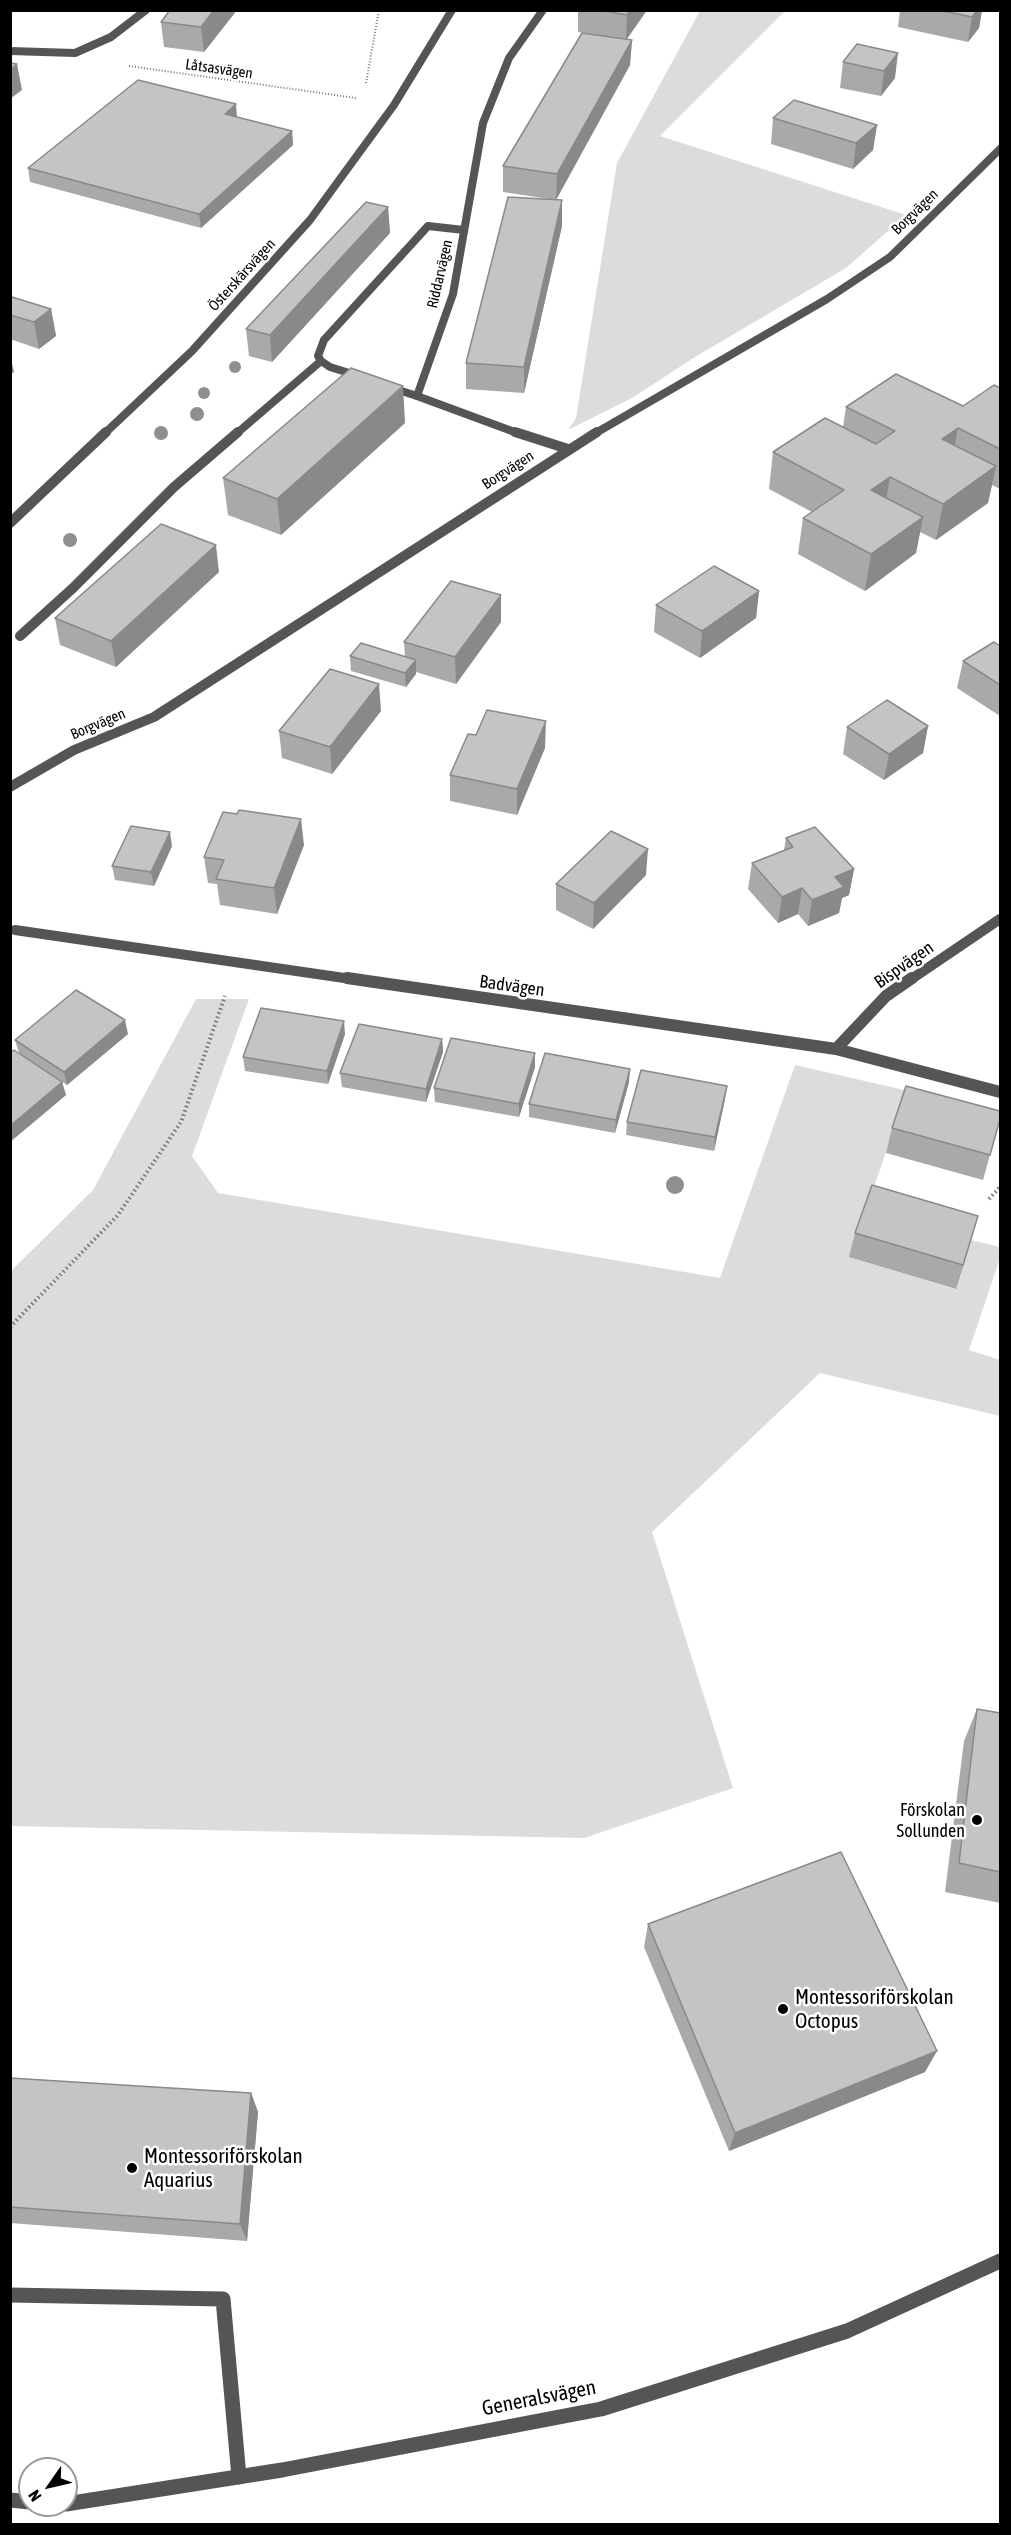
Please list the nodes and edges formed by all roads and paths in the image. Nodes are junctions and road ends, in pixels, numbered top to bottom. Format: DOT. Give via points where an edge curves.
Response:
graph roads {
  1 [pos="146,10"];
  2 [pos="452,10"];
  3 [pos="543,10"];
  4 [pos="10,51"];
  5 [pos="75,53"];
  6 [pos="363,99"];
  7 [pos="999,152"];
  8 [pos="464,230"];
  9 [pos="321,361"];
  10 [pos="368,379"];
  11 [pos="377,382"];
  12 [pos="417,396"];
  13 [pos="568,449"];
  14 [pos="10,523"];
  15 [pos="20,636"];
  16 [pos="10,787"];
  17 [pos="1000,919"];
  18 [pos="12,933"];
  19 [pos="236,963"];
  20 [pos="836,1049"];
  21 [pos="1000,1092"];
  22 [pos="1000,1187"];
  23 [pos="989,1199"];
  24 [pos="10,1327"];
  25 [pos="1000,2261"];
  26 [pos="10,2295"];
  27 [pos="239,2477"];
  28 [pos="78,2502"];
  1 -- 5 [label="street" via="111,37"];
  2 -- 14 [label="street, Österskärsvägen" via="394,105 310,220 192,351"];
  3 -- 8 [label="street, Riddarvägen" via="509,58 483,123"];
  4 -- 5 [label="street"];
  5 -- 6 [label="path, Låtsasvägen" via="136,68"];
  7 -- 13 [label="street, Borgvägen" via="890,257 827,299"];
  8 -- 9 [label="street" via="428,226 324,340 318,356"];
  8 -- 12 [label="street, Riddarvägen" via="453,294"];
  9 -- 10 [label="street"];
  9 -- 15 [label="street" via="174,487"];
  11 -- 12 [label="street"];
  12 -- 13 [label="street"];
  13 -- 16 [label="street, Borgvägen" via="154,717 74,750"];
  17 -- 20 [label="street, Bispvägen" via="886,996"];
  18 -- 19 [label="street, Badvägen"];
  19 -- 20 [label="street, Badvägen"];
  19 -- 24 [label="path" via="181,1122 118,1215"];
  20 -- 21 [label="street, Badvägen"];
  22 -- 23 [label="path"];
  25 -- 27 [label="street, Generalsvägen" via="847,2331 601,2409"];
  26 -- 27 [label="street" via="223,2299"];
  27 -- 28 [label="street, Generalsvägen"];
}
